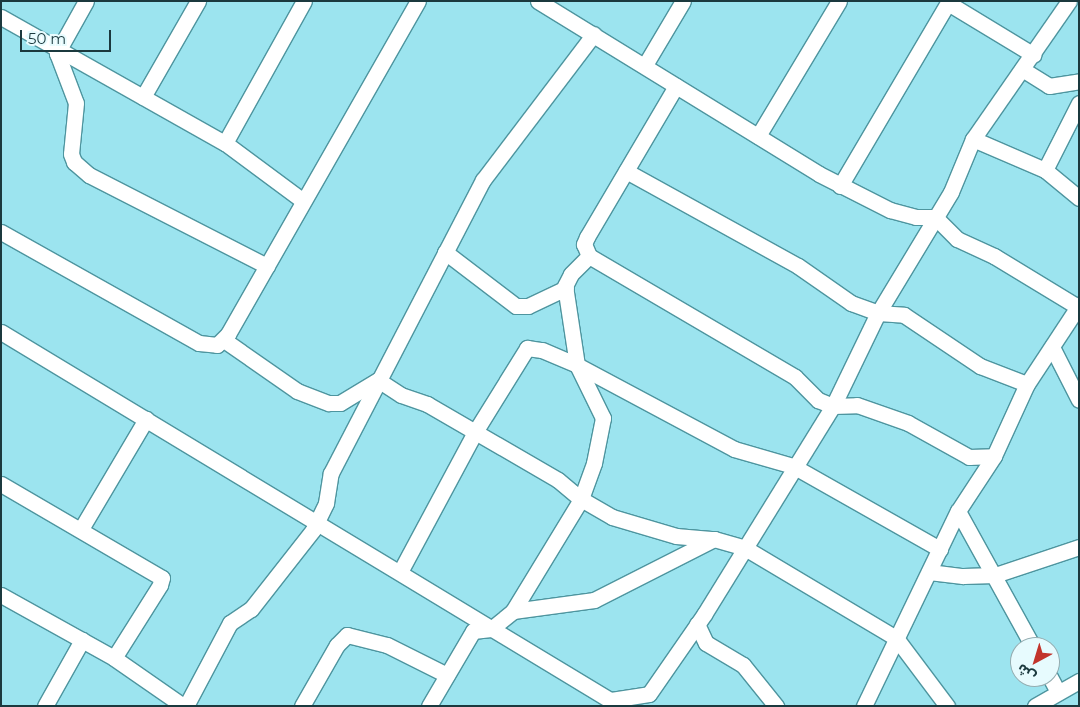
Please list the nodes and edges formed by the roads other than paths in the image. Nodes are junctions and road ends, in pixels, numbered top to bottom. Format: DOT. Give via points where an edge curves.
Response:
graph roads {
  1 [pos="86,1"];
  2 [pos="198,1"];
  3 [pos="304,1"];
  4 [pos="418,1"];
  5 [pos="538,1"];
  6 [pos="683,1"];
  7 [pos="838,1"];
  8 [pos="1069,1"];
  9 [pos="948,2"];
  10 [pos="564,8"];
  11 [pos="1,17"];
  12 [pos="594,34"];
  13 [pos="58,49"];
  14 [pos="1034,55"];
  15 [pos="645,65"];
  16 [pos="1022,69"];
  17 [pos="1079,81"];
  18 [pos="676,86"];
  19 [pos="143,97"];
  20 [pos="1079,103"];
  21 [pos="758,136"];
  22 [pos="973,139"];
  23 [pos="225,143"];
  24 [pos="1046,170"];
  25 [pos="626,171"];
  26 [pos="840,186"];
  27 [pos="1079,198"];
  28 [pos="303,201"];
  29 [pos="935,217"];
  30 [pos="1,232"];
  31 [pos="445,252"];
  32 [pos="589,256"];
  33 [pos="267,266"];
  34 [pos="566,288"];
  35 [pos="1078,306"];
  36 [pos="878,313"];
  37 [pos="1,332"];
  38 [pos="224,340"];
  39 [pos="1052,347"];
  40 [pos="577,365"];
  41 [pos="378,380"];
  42 [pos="1027,384"];
  43 [pos="1079,400"];
  44 [pos="833,406"];
  45 [pos="146,419"];
  46 [pos="475,432"];
  47 [pos="994,456"];
  48 [pos="793,466"];
  49 [pos="1,484"];
  50 [pos="581,499"];
  51 [pos="958,511"];
  52 [pos="317,523"];
  53 [pos="81,530"];
  54 [pos="714,539"];
  55 [pos="1079,547"];
  56 [pos="745,548"];
  57 [pos="940,549"];
  58 [pos="400,572"];
  59 [pos="928,572"];
  60 [pos="995,575"];
  61 [pos="2,597"];
  62 [pos="513,611"];
  63 [pos="697,624"];
  64 [pos="494,627"];
  65 [pos="1029,637"];
  66 [pos="896,638"];
  67 [pos="82,640"];
  68 [pos="114,658"];
  69 [pos="446,675"];
  70 [pos="1079,681"];
  71 [pos="1055,687"];
  72 [pos="1058,692"];
  73 [pos="651,700"];
  74 [pos="616,703"];
  75 [pos="1037,705"];
  76 [pos="45,706"];
  77 [pos="183,706"];
  78 [pos="186,706"];
  79 [pos="302,706"];
  80 [pos="429,706"];
  81 [pos="776,706"];
  82 [pos="864,706"];
  83 [pos="947,706"];
  1 -- 13 [label="street"];
  2 -- 19 [label="street"];
  3 -- 23 [label="street"];
  4 -- 28 [label="street"];
  5 -- 10 [label="street"];
  6 -- 15 [label="street"];
  7 -- 21 [label="street"];
  8 -- 14 [label="street"];
  9 -- 14 [label="street"];
  9 -- 26 [label="street"];
  10 -- 12 [label="street"];
  11 -- 13 [label="street"];
  12 -- 15 [label="street"];
  12 -- 31 [label="street" via="483,180"];
  13 -- 19 [label="street"];
  13 -- 33 [label="street" via="58,58 76,103 71,154 81,170"];
  14 -- 16 [label="street"];
  15 -- 18 [label="street"];
  16 -- 17 [label="street" via="1049,86"];
  16 -- 22 [label="street"];
  18 -- 21 [label="street"];
  18 -- 25 [label="street"];
  19 -- 23 [label="street"];
  20 -- 24 [label="street"];
  21 -- 26 [label="street"];
  22 -- 24 [label="street"];
  22 -- 29 [label="street" via="951,192"];
  23 -- 28 [label="street"];
  24 -- 27 [label="street"];
  25 -- 32 [label="street" via="587,236 584,244"];
  25 -- 36 [label="street" via="798,266 851,303"];
  26 -- 29 [label="street" via="890,210 916,218"];
  28 -- 33 [label="street"];
  29 -- 35 [label="street" via="957,238"];
  29 -- 36 [label="street"];
  30 -- 38 [label="street" via="199,343 217,345"];
  31 -- 34 [label="street" via="516,306 528,306"];
  31 -- 41 [label="street"];
  32 -- 34 [label="street" via="571,274"];
  32 -- 44 [label="street" via="795,378 818,400"];
  33 -- 38 [label="street"];
  34 -- 40 [label="street"];
  35 -- 39 [label="street"];
  36 -- 42 [label="street" via="904,315 980,366"];
  36 -- 44 [label="street"];
  37 -- 45 [label="street"];
  38 -- 41 [label="street" via="297,391 329,403 340,403"];
  39 -- 42 [label="street"];
  39 -- 43 [label="street"];
  40 -- 46 [label="street" via="542,350 527,348"];
  40 -- 48 [label="street" via="734,449"];
  40 -- 50 [label="street" via="603,418 594,463"];
  41 -- 46 [label="street"];
  41 -- 52 [label="street" via="331,473 326,503"];
  42 -- 47 [label="street"];
  44 -- 47 [label="street" via="857,405 920,428 970,457"];
  44 -- 48 [label="street"];
  45 -- 52 [label="street"];
  45 -- 53 [label="street"];
  46 -- 50 [label="street" via="558,480"];
  46 -- 58 [label="street"];
  47 -- 51 [label="street"];
  48 -- 56 [label="street"];
  48 -- 57 [label="street"];
  49 -- 53 [label="street"];
  50 -- 54 [label="street" via="612,517 676,536"];
  50 -- 62 [label="street"];
  51 -- 57 [label="street"];
  51 -- 60 [label="street"];
  52 -- 58 [label="street"];
  52 -- 78 [label="street" via="251,609 230,623"];
  53 -- 68 [label="street" via="162,578"];
  54 -- 56 [label="street"];
  54 -- 62 [label="street" via="594,600"];
  55 -- 60 [label="street"];
  56 -- 63 [label="street"];
  56 -- 66 [label="street"];
  57 -- 59 [label="street"];
  58 -- 64 [label="street"];
  59 -- 60 [label="street"];
  59 -- 66 [label="street"];
  60 -- 65 [label="street"];
  61 -- 67 [label="street"];
  62 -- 64 [label="street"];
  63 -- 73 [label="street"];
  63 -- 81 [label="street" via="706,643 743,665"];
  64 -- 69 [label="street" via="470,633"];
  64 -- 74 [label="street"];
  66 -- 82 [label="street"];
  66 -- 83 [label="street"];
  67 -- 68 [label="street"];
  67 -- 76 [label="street"];
  68 -- 77 [label="street"];
  69 -- 79 [label="street" via="394,647 362,636 347,635 337,645"];
  69 -- 80 [label="street"];
  70 -- 72 [label="street"];
  71 -- 72 [label="street"];
  72 -- 75 [label="street"];
  73 -- 74 [label="street"];
}
